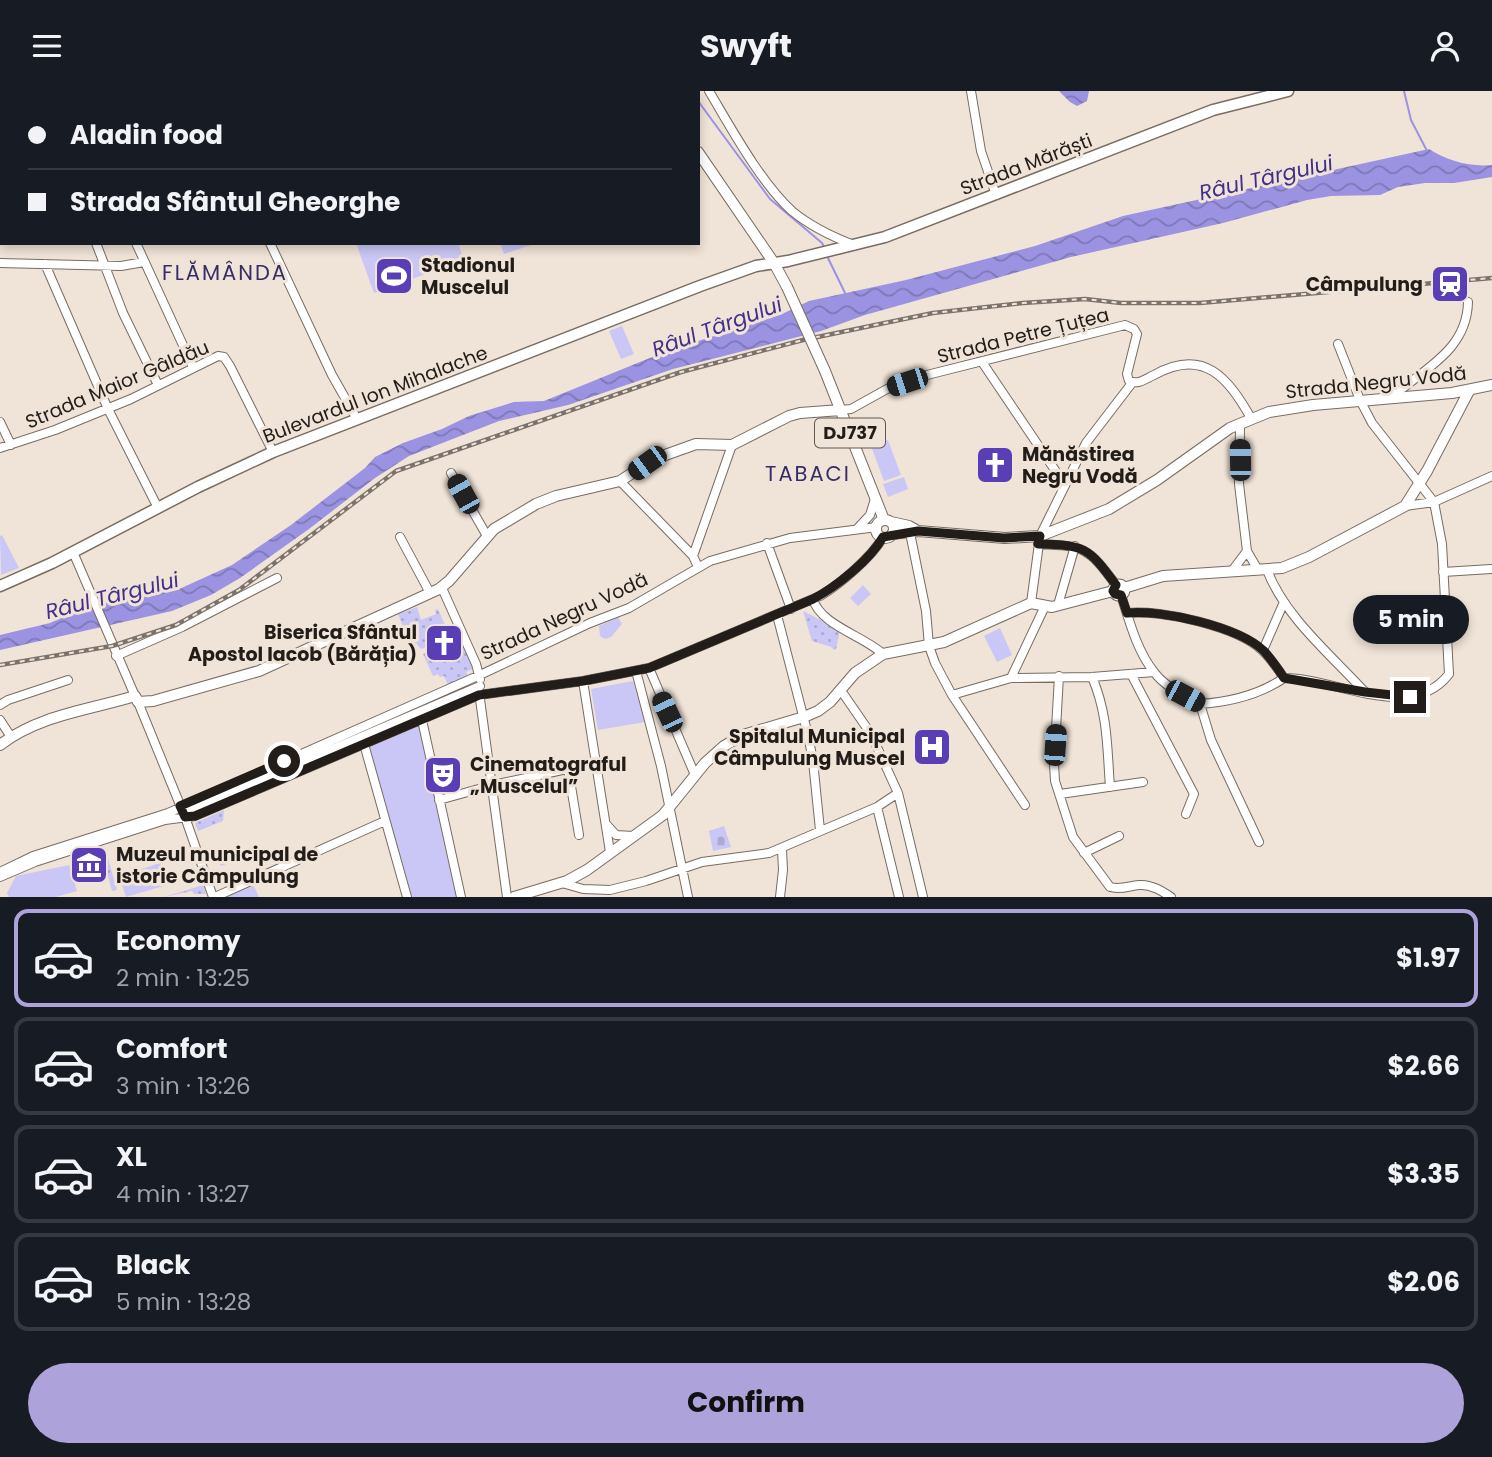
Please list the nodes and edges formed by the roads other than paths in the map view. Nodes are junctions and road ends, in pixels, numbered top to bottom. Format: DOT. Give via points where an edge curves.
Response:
graph roads {
  1 [pos="709,91"];
  2 [pos="971,91"];
  3 [pos="1288,91"];
  4 [pos="700,155"];
  5 [pos="996,195"];
  6 [pos="97,245"];
  7 [pos="137,245"];
  8 [pos="271,245"];
  9 [pos="854,245"];
  10 [pos="144,262"];
  11 [pos="0,263"];
  12 [pos="774,263"];
  13 [pos="45,264"];
  14 [pos="104,265"];
  15 [pos="1468,302"];
  16 [pos="1338,344"];
  17 [pos="982,362"];
  18 [pos="193,367"];
  19 [pos="1130,382"];
  20 [pos="158,385"];
  21 [pos="1492,385"];
  22 [pos="1468,391"];
  23 [pos="1391,398"];
  24 [pos="1360,400"];
  25 [pos="108,409"];
  26 [pos="841,410"];
  27 [pos="1251,418"];
  28 [pos="357,419"];
  29 [pos="0,422"];
  30 [pos="1238,424"];
  31 [pos="11,445"];
  32 [pos="732,445"];
  33 [pos="0,448"];
  34 [pos="273,452"];
  35 [pos="451,473"];
  36 [pos="1492,476"];
  37 [pos="620,481"];
  38 [pos="1419,484"];
  39 [pos="1065,485"];
  40 [pos="876,496"];
  41 [pos="1434,502"];
  42 [pos="1405,506"];
  43 [pos="158,508"];
  44 [pos="884,523"];
  45 [pos="857,529"];
  46 [pos="914,532"];
  47 [pos="888,535"];
  48 [pos="487,536"];
  49 [pos="400,537"];
  50 [pos="1039,540"];
  51 [pos="767,543"];
  52 [pos="1074,546"];
  53 [pos="1247,551"];
  54 [pos="74,552"];
  55 [pos="694,556"];
  56 [pos="698,567"];
  57 [pos="1491,569"];
  58 [pos="1262,570"];
  59 [pos="1232,571"];
  60 [pos="1443,572"];
  61 [pos="277,578"];
  62 [pos="0,586"];
  63 [pos="442,587"];
  64 [pos="1118,590"];
  65 [pos="430,593"];
  66 [pos="813,599"];
  67 [pos="1284,602"];
  68 [pos="1031,603"];
  69 [pos="1058,605"];
  70 [pos="1045,606"];
  71 [pos="791,608"];
  72 [pos="1127,613"];
  73 [pos="777,615"];
  74 [pos="929,646"];
  75 [pos="1263,650"];
  76 [pos="883,654"];
  77 [pos="116,656"];
  78 [pos="649,668"];
  79 [pos="636,671"];
  80 [pos="1154,672"];
  81 [pos="1131,674"];
  82 [pos="480,675"];
  83 [pos="1059,676"];
  84 [pos="1092,677"];
  85 [pos="1011,678"];
  86 [pos="1284,678"];
  87 [pos="68,680"];
  88 [pos="583,681"];
  89 [pos="840,689"];
  90 [pos="479,691"];
  91 [pos="1365,692"];
  92 [pos="952,695"];
  93 [pos="136,699"];
  94 [pos="1200,704"];
  95 [pos="0,705"];
  96 [pos="804,717"];
  97 [pos="0,720"];
  98 [pos="422,720"];
  99 [pos="11,737"];
  100 [pos="364,744"];
  101 [pos="0,745"];
  102 [pos="595,763"];
  103 [pos="568,768"];
  104 [pos="695,775"];
  105 [pos="1143,782"];
  106 [pos="493,785"];
  107 [pos="1110,787"];
  108 [pos="898,793"];
  109 [pos="1060,794"];
  110 [pos="439,800"];
  111 [pos="1025,805"];
  112 [pos="877,807"];
  113 [pos="668,808"];
  114 [pos="183,812"];
  115 [pos="1186,814"];
  116 [pos="385,821"];
  117 [pos="604,822"];
  118 [pos="820,830"];
  119 [pos="579,835"];
  120 [pos="633,836"];
  121 [pos="1119,836"];
  122 [pos="1259,842"];
  123 [pos="782,850"];
  124 [pos="610,852"];
  125 [pos="1084,853"];
  126 [pos="682,870"];
  127 [pos="0,872"];
  128 [pos="0,877"];
  129 [pos="562,883"];
  130 [pos="214,897"];
  131 [pos="407,897"];
  132 [pos="461,897"];
  133 [pos="507,897"];
  134 [pos="514,897"];
  135 [pos="688,897"];
  136 [pos="780,897"];
  137 [pos="899,897"];
  138 [pos="923,897"];
  139 [pos="1171,897"];
  1 -- 9 [label="street" via="781,200 809,223"];
  2 -- 5 [label="street" via="981,151"];
  3 -- 5 [label="highway, Strada Mărăști" via="1213,110"];
  4 -- 12 [label="main road, DJ737"];
  5 -- 9 [label="highway, Strada Mărăști"];
  6 -- 14 [label="street"];
  7 -- 10 [label="street"];
  8 -- 28 [label="street"];
  9 -- 12 [label="highway, Strada Mărăști"];
  10 -- 14 [label="street"];
  10 -- 18 [label="street"];
  11 -- 13 [label="street"];
  12 -- 26 [label="main road, DJ737, bridge"];
  12 -- 28 [label="highway, Bulevardul Ion Mihalache" via="700,286"];
  13 -- 14 [label="street"];
  13 -- 25 [label="street"];
  14 -- 20 [label="street"];
  15 -- 23 [label="street" via="1467,319 1452,348"];
  16 -- 24 [label="street"];
  17 -- 19 [label="street, Strada Petre Țuțea" via="1125,325 1134,329 1137,339 1127,374"];
  17 -- 26 [label="street, Strada Petre Țuțea" via="887,389"];
  17 -- 39 [label="street"];
  18 -- 20 [label="street, Strada Maior Gâldău"];
  18 -- 34 [label="street, Strada Maior Gâldău" via="224,357"];
  19 -- 27 [label="street" via="1144,381 1175,366 1212,369 1227,382"];
  19 -- 39 [label="street" via="1086,443"];
  20 -- 25 [label="street, Strada Maior Gâldău"];
  21 -- 22 [label="main road, Strada Negru Vodă"];
  22 -- 23 [label="main road, Strada Negru Vodă"];
  22 -- 38 [label="main road"];
  23 -- 24 [label="main road, Strada Negru Vodă"];
  24 -- 27 [label="main road, Strada Negru Vodă" via="1281,409"];
  24 -- 38 [label="street"];
  25 -- 31 [label="street, Strada Maior Gâldău"];
  25 -- 43 [label="street"];
  26 -- 32 [label="main road" via="789,416"];
  26 -- 40 [label="main road, DJ737"];
  27 -- 30 [label="main road, Strada Negru Vodă"];
  28 -- 34 [label="highway, Bulevardul Ion Mihalache"];
  29 -- 31 [label="street"];
  30 -- 50 [label="main road, Strada Negru Vodă" via="1124,501"];
  30 -- 53 [label="street"];
  31 -- 33 [label="street, Strada Maior Gâldău"];
  32 -- 37 [label="main road" via="696,444 654,459"];
  32 -- 55 [label="street"];
  34 -- 43 [label="highway, Bulevardul Ion Mihalache"];
  35 -- 48 [label="street"];
  36 -- 41 [label="street"];
  37 -- 48 [label="main road" via="548,499"];
  37 -- 55 [label="street"];
  38 -- 41 [label="street"];
  38 -- 42 [label="main road"];
  39 -- 50 [label="street"];
  40 -- 44 [label="main road"];
  40 -- 45 [label="street" via="870,515"];
  41 -- 42 [label="street"];
  41 -- 60 [label="street"];
  42 -- 58 [label="main road" via="1309,557"];
  43 -- 54 [label="highway, Bulevardul Ion Mihalache"];
  44 -- 45 [label="street, Strada Negru Vodă"];
  44 -- 46 [label="main road, Strada Negru Vodă" via="909,526"];
  44 -- 47 [label="main road" via="894,526"];
  44 -- 47 [label="main road" via="878,532"];
  45 -- 51 [label="street, Strada Negru Vodă"];
  46 -- 47 [label="main road, Strada Negru Vodă"];
  46 -- 50 [label="main road, Strada Negru Vodă"];
  46 -- 74 [label="street"];
  47 -- 66 [label="street" via="836,585"];
  48 -- 63 [label="main road"];
  49 -- 65 [label="street"];
  50 -- 52 [label="street"];
  50 -- 68 [label="street"];
  51 -- 56 [label="street, Strada Negru Vodă"];
  51 -- 71 [label="street"];
  52 -- 64 [label="street" via="1098,561"];
  52 -- 69 [label="street"];
  53 -- 58 [label="street"];
  53 -- 59 [label="street"];
  54 -- 62 [label="highway, Bulevardul Ion Mihalache"];
  54 -- 77 [label="street"];
  55 -- 56 [label="street"];
  56 -- 82 [label="street, Strada Negru Vodă" via="629,608"];
  57 -- 60 [label="street"];
  58 -- 59 [label="main road"];
  58 -- 67 [label="street"];
  59 -- 64 [label="main road" via="1163,576"];
  60 -- 91 [label="street" via="1449,674 1443,683 1410,697"];
  61 -- 77 [label="street"];
  63 -- 65 [label="main road"];
  63 -- 82 [label="street"];
  64 -- 69 [label="main road"];
  64 -- 72 [label="street"];
  65 -- 93 [label="main road" via="260,671 153,701"];
  66 -- 71 [label="street"];
  66 -- 76 [label="street" via="823,616"];
  67 -- 75 [label="street"];
  67 -- 91 [label="street"];
  68 -- 70 [label="main road"];
  68 -- 74 [label="main road"];
  69 -- 70 [label="main road"];
  70 -- 85 [label="street"];
  71 -- 73 [label="street"];
  72 -- 75 [label="street" via="1195,620"];
  72 -- 80 [label="street"];
  73 -- 78 [label="street"];
  73 -- 96 [label="street"];
  74 -- 76 [label="main road"];
  74 -- 92 [label="street"];
  75 -- 86 [label="street"];
  76 -- 89 [label="main road" via="859,669"];
  77 -- 93 [label="street"];
  78 -- 79 [label="street"];
  78 -- 104 [label="street"];
  79 -- 88 [label="street"];
  79 -- 113 [label="street"];
  80 -- 81 [label="street"];
  80 -- 94 [label="street"];
  81 -- 84 [label="street"];
  81 -- 115 [label="street" via="1194,794"];
  82 -- 90 [label="street"];
  82 -- 114 [label="street, Strada Negru Vodă"];
  83 -- 84 [label="street"];
  83 -- 85 [label="street"];
  83 -- 109 [label="street" via="1054,764"];
  84 -- 107 [label="street" via="1106,722"];
  85 -- 92 [label="street"];
  86 -- 91 [label="street"];
  86 -- 94 [label="street" via="1259,692"];
  87 -- 95 [label="street"];
  88 -- 90 [label="street"];
  88 -- 102 [label="street"];
  89 -- 96 [label="main road" via="824,707"];
  89 -- 108 [label="street" via="871,734"];
  90 -- 98 [label="street"];
  90 -- 106 [label="street"];
  90 -- 114 [label="street"];
  92 -- 111 [label="street"];
  93 -- 99 [label="main road" via="88,708 29,726"];
  93 -- 114 [label="street"];
  94 -- 122 [label="street" via="1211,740"];
  96 -- 104 [label="main road" via="733,740"];
  96 -- 118 [label="street"];
  97 -- 99 [label="street"];
  98 -- 100 [label="street"];
  98 -- 110 [label="street"];
  99 -- 101 [label="main road"];
  100 -- 114 [label="street" via="195,816"];
  100 -- 116 [label="street"];
  102 -- 103 [label="street"];
  102 -- 117 [label="street"];
  103 -- 106 [label="street"];
  103 -- 119 [label="street"];
  104 -- 113 [label="main road"];
  105 -- 107 [label="street"];
  106 -- 110 [label="street"];
  106 -- 133 [label="street"];
  107 -- 109 [label="street"];
  108 -- 112 [label="street"];
  108 -- 138 [label="street"];
  109 -- 125 [label="street" via="1073,837"];
  110 -- 132 [label="street"];
  112 -- 118 [label="street"];
  112 -- 137 [label="street"];
  113 -- 120 [label="main road"];
  113 -- 126 [label="street"];
  114 -- 127 [label="street, Strada Negru Vodă" via="33,856"];
  114 -- 128 [label="street, Strada Negru Vodă"];
  114 -- 130 [label="street"];
  116 -- 130 [label="street"];
  116 -- 131 [label="street"];
  117 -- 120 [label="street" via="616,835"];
  117 -- 124 [label="street"];
  118 -- 123 [label="street"];
  120 -- 124 [label="main road"];
  121 -- 125 [label="street"];
  123 -- 126 [label="street"];
  123 -- 136 [label="street"];
  124 -- 129 [label="main road"];
  125 -- 139 [label="street" via="1110,887 1143,884"];
  126 -- 129 [label="street" via="610,890"];
  126 -- 135 [label="street"];
  129 -- 134 [label="main road"];
}
